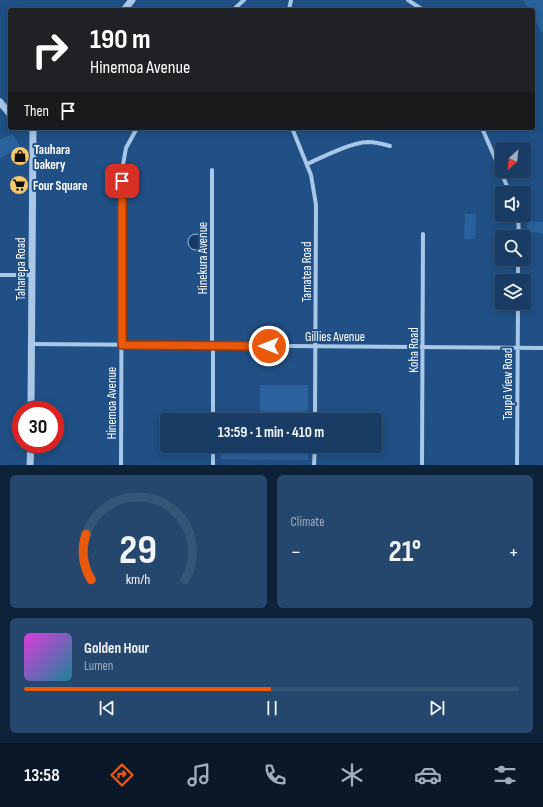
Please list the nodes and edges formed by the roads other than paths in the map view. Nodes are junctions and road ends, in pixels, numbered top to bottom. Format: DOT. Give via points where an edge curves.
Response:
graph roads {
  1 [pos="132,0"];
  2 [pos="244,0"];
  3 [pos="408,0"];
  4 [pos="126,8"];
  5 [pos="234,8"];
  6 [pos="420,8"];
  7 [pos="0,102"];
  8 [pos="8,112"];
  9 [pos="33,130"];
  10 [pos="135,130"];
  11 [pos="293,130"];
  12 [pos="483,130"];
  13 [pos="390,146"];
  14 [pos="307,164"];
  15 [pos="212,170"];
  16 [pos="507,186"];
  17 [pos="423,234"];
  18 [pos="0,275"];
  19 [pos="32,276"];
  20 [pos="518,310"];
  21 [pos="31,344"];
  22 [pos="122,345"];
  23 [pos="213,346"];
  24 [pos="315,346"];
  25 [pos="422,347"];
  26 [pos="518,348"];
  27 [pos="543,348"];
  28 [pos="31,401"];
  29 [pos="213,413"];
  30 [pos="315,413"];
  31 [pos="30,453"];
  32 [pos="213,453"];
  33 [pos="315,453"];
  34 [pos="30,465"];
  35 [pos="121,465"];
  36 [pos="213,465"];
  37 [pos="314,465"];
  38 [pos="422,465"];
  39 [pos="517,465"];
  1 -- 4 [label="street"];
  2 -- 5 [label="street"];
  3 -- 6 [label="street"];
  7 -- 8 [label="street"];
  9 -- 19 [label="street, Taharepa Road"];
  10 -- 22 [label="street, Hinemoa Avenue" via="128,142 123,162"];
  11 -- 14 [label="street, Tamatea Road"];
  12 -- 16 [label="street"];
  13 -- 14 [label="street" via="368,142 353,145"];
  14 -- 24 [label="street, Tamatea Road" via="314,185 316,205"];
  15 -- 23 [label="street, Hinekura Avenue"];
  17 -- 25 [label="street, Koha Road"];
  18 -- 19 [label="street"];
  19 -- 21 [label="street, Taharepa Road"];
  20 -- 26 [label="street, Taupō View Road"];
  21 -- 22 [label="street, Gillies Avenue"];
  21 -- 28 [label="street, Taharepa Road"];
  22 -- 23 [label="street, Gillies Avenue"];
  22 -- 35 [label="street, Hinemoa Avenue"];
  23 -- 24 [label="street, Gillies Avenue"];
  23 -- 29 [label="street, Hinekura Avenue"];
  24 -- 25 [label="street, Gillies Avenue"];
  24 -- 30 [label="street, Tamatea Road"];
  25 -- 26 [label="street, Gillies Avenue"];
  25 -- 38 [label="street, Koha Road"];
  26 -- 27 [label="street, Gillies Avenue"];
  26 -- 39 [label="street, Taupō View Road"];
  31 -- 34 [label="street"];
  32 -- 36 [label="street"];
  33 -- 37 [label="street"];
}
